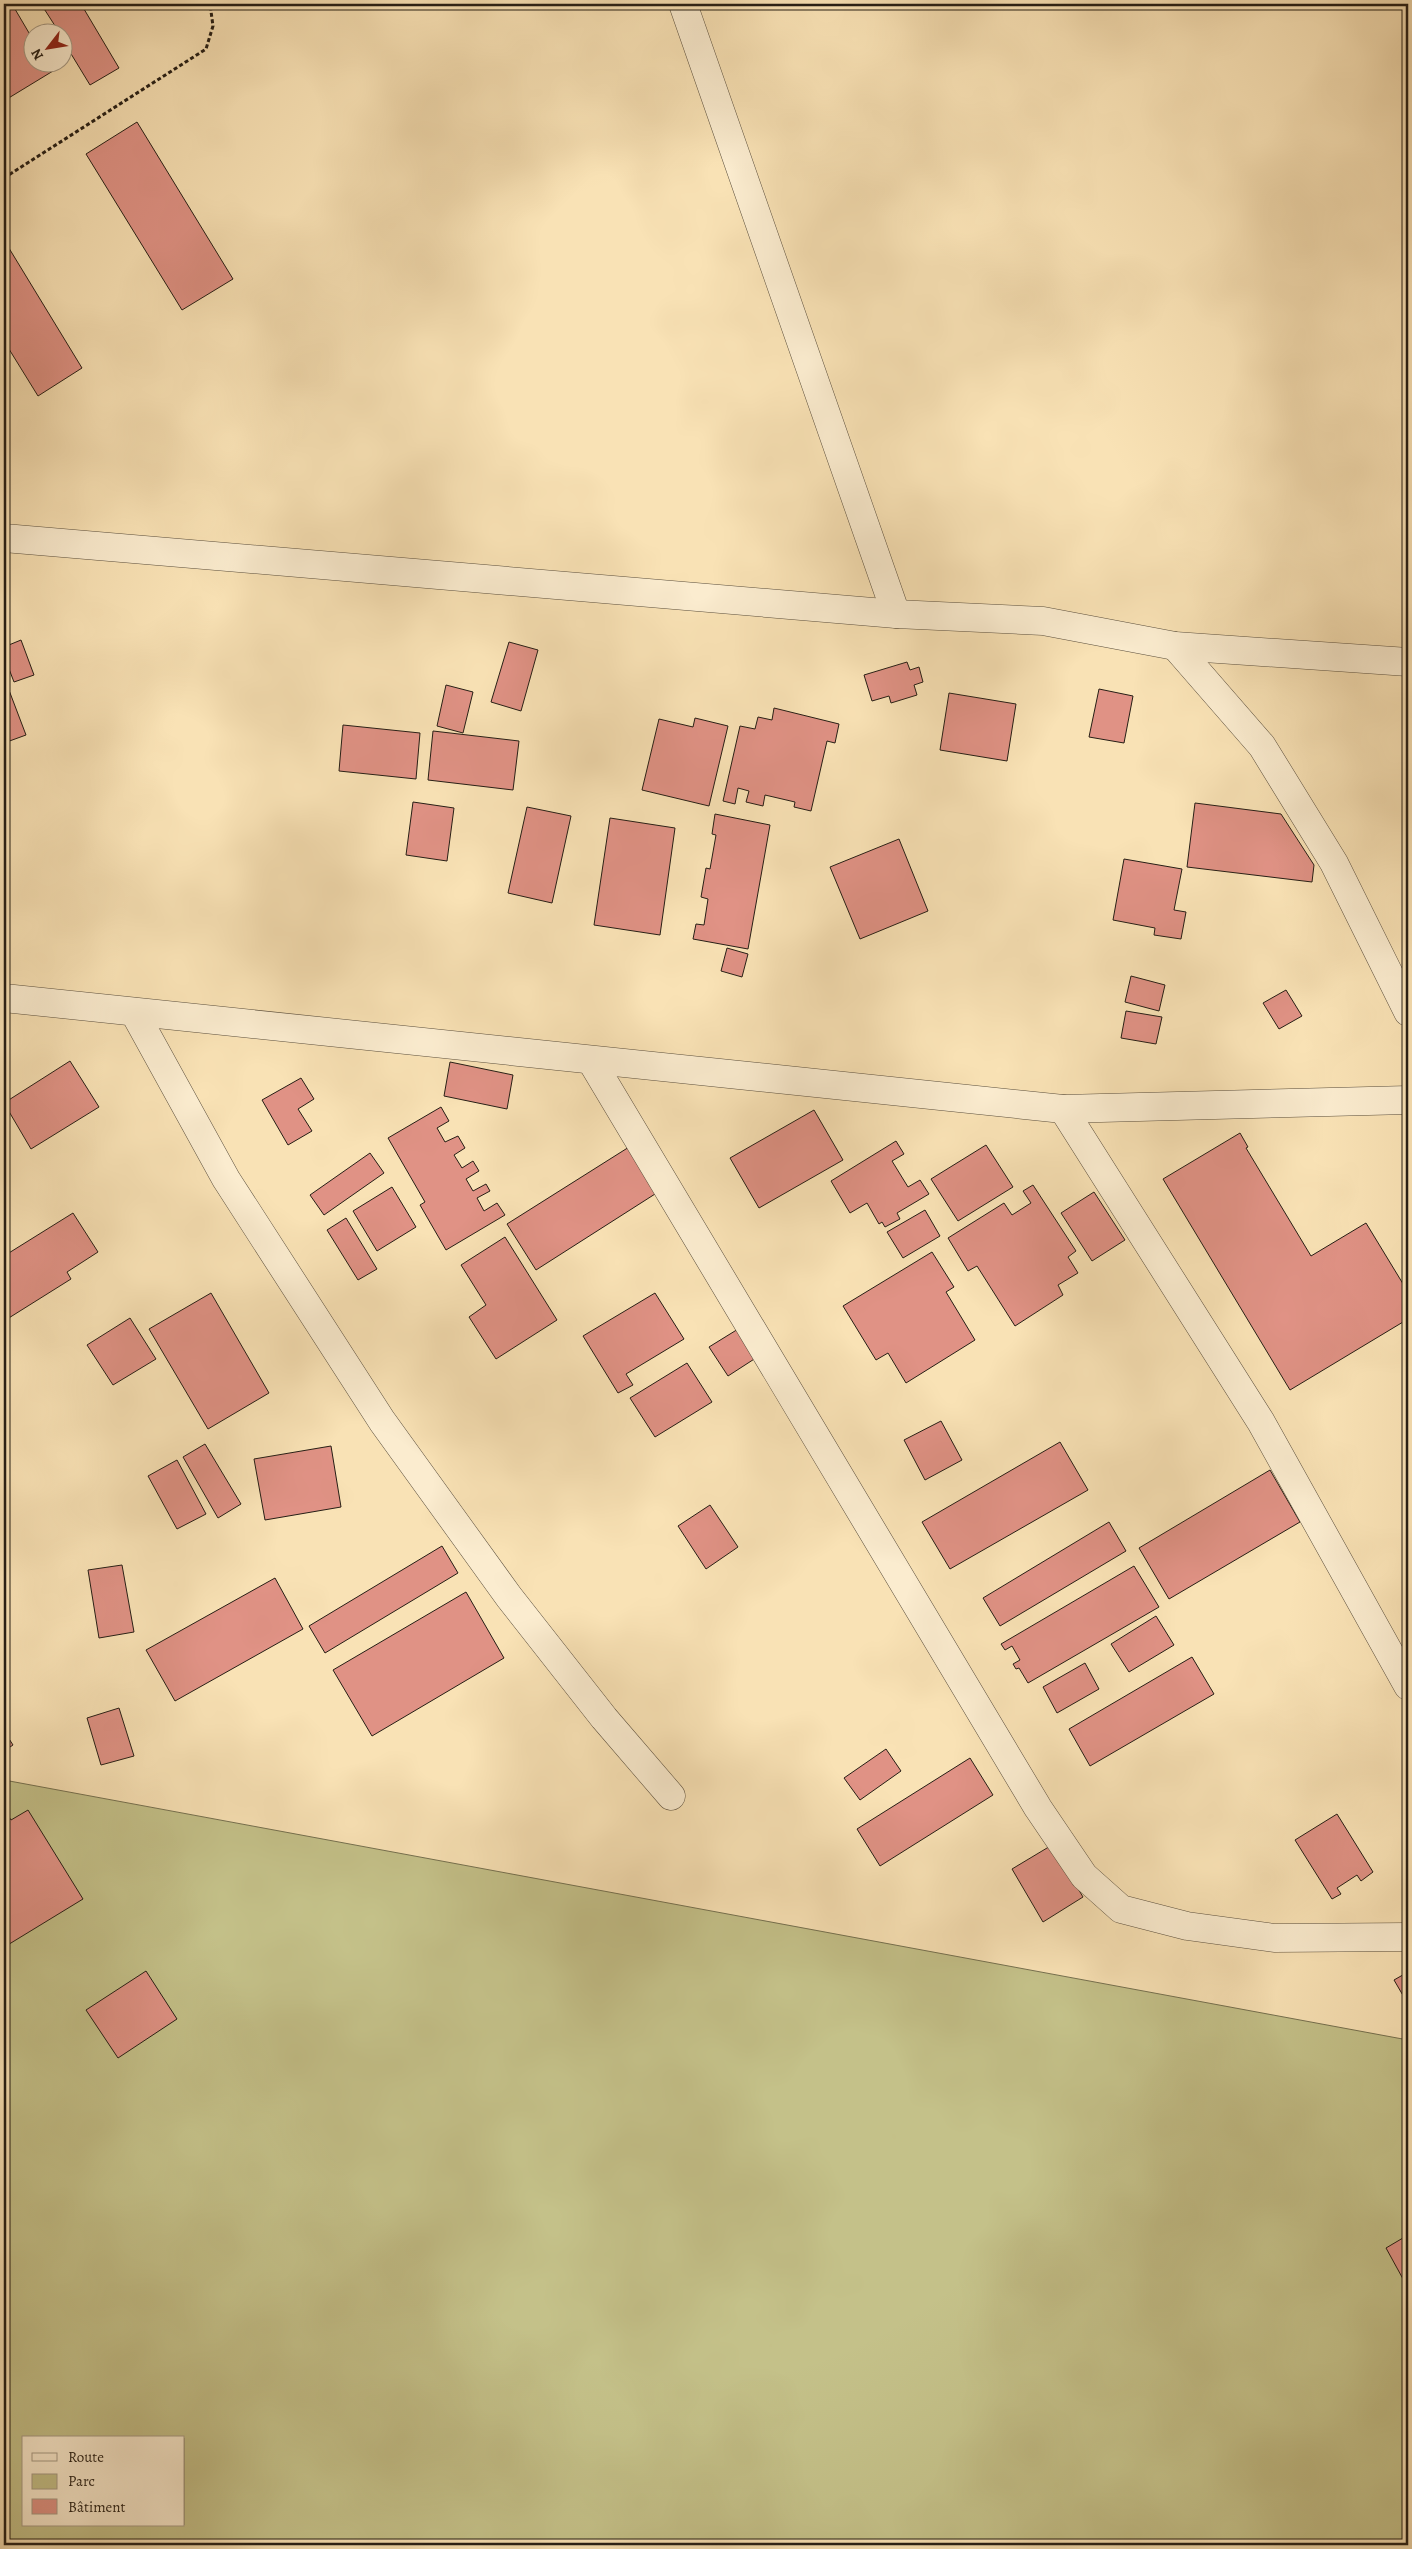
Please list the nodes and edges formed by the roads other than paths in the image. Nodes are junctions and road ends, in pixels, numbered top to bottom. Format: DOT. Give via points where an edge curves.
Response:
graph roads {
  1 [pos="683,4"];
  2 [pos="4,538"];
  3 [pos="896,614"];
  4 [pos="1175,646"];
  5 [pos="1408,662"];
  6 [pos="4,998"];
  7 [pos="134,1012"];
  8 [pos="1408,1012"];
  9 [pos="592,1062"];
  10 [pos="1408,1100"];
  11 [pos="1063,1110"];
  12 [pos="1408,1686"];
  13 [pos="671,1796"];
  14 [pos="1408,1937"];
  1 -- 3 [label="street"];
  2 -- 3 [label="street"];
  3 -- 4 [label="street" via="1043,621"];
  4 -- 5 [label="street"];
  4 -- 8 [label="street" via="1262,746 1334,863"];
  6 -- 7 [label="street"];
  7 -- 9 [label="street"];
  7 -- 13 [label="street" via="226,1179 382,1421 509,1597 604,1718"];
  9 -- 11 [label="street"];
  9 -- 14 [label="street" via="1038,1808 1084,1876 1121,1909 1187,1926 1274,1938"];
  10 -- 11 [label="street"];
  11 -- 12 [label="street" via="1261,1422"];
}
